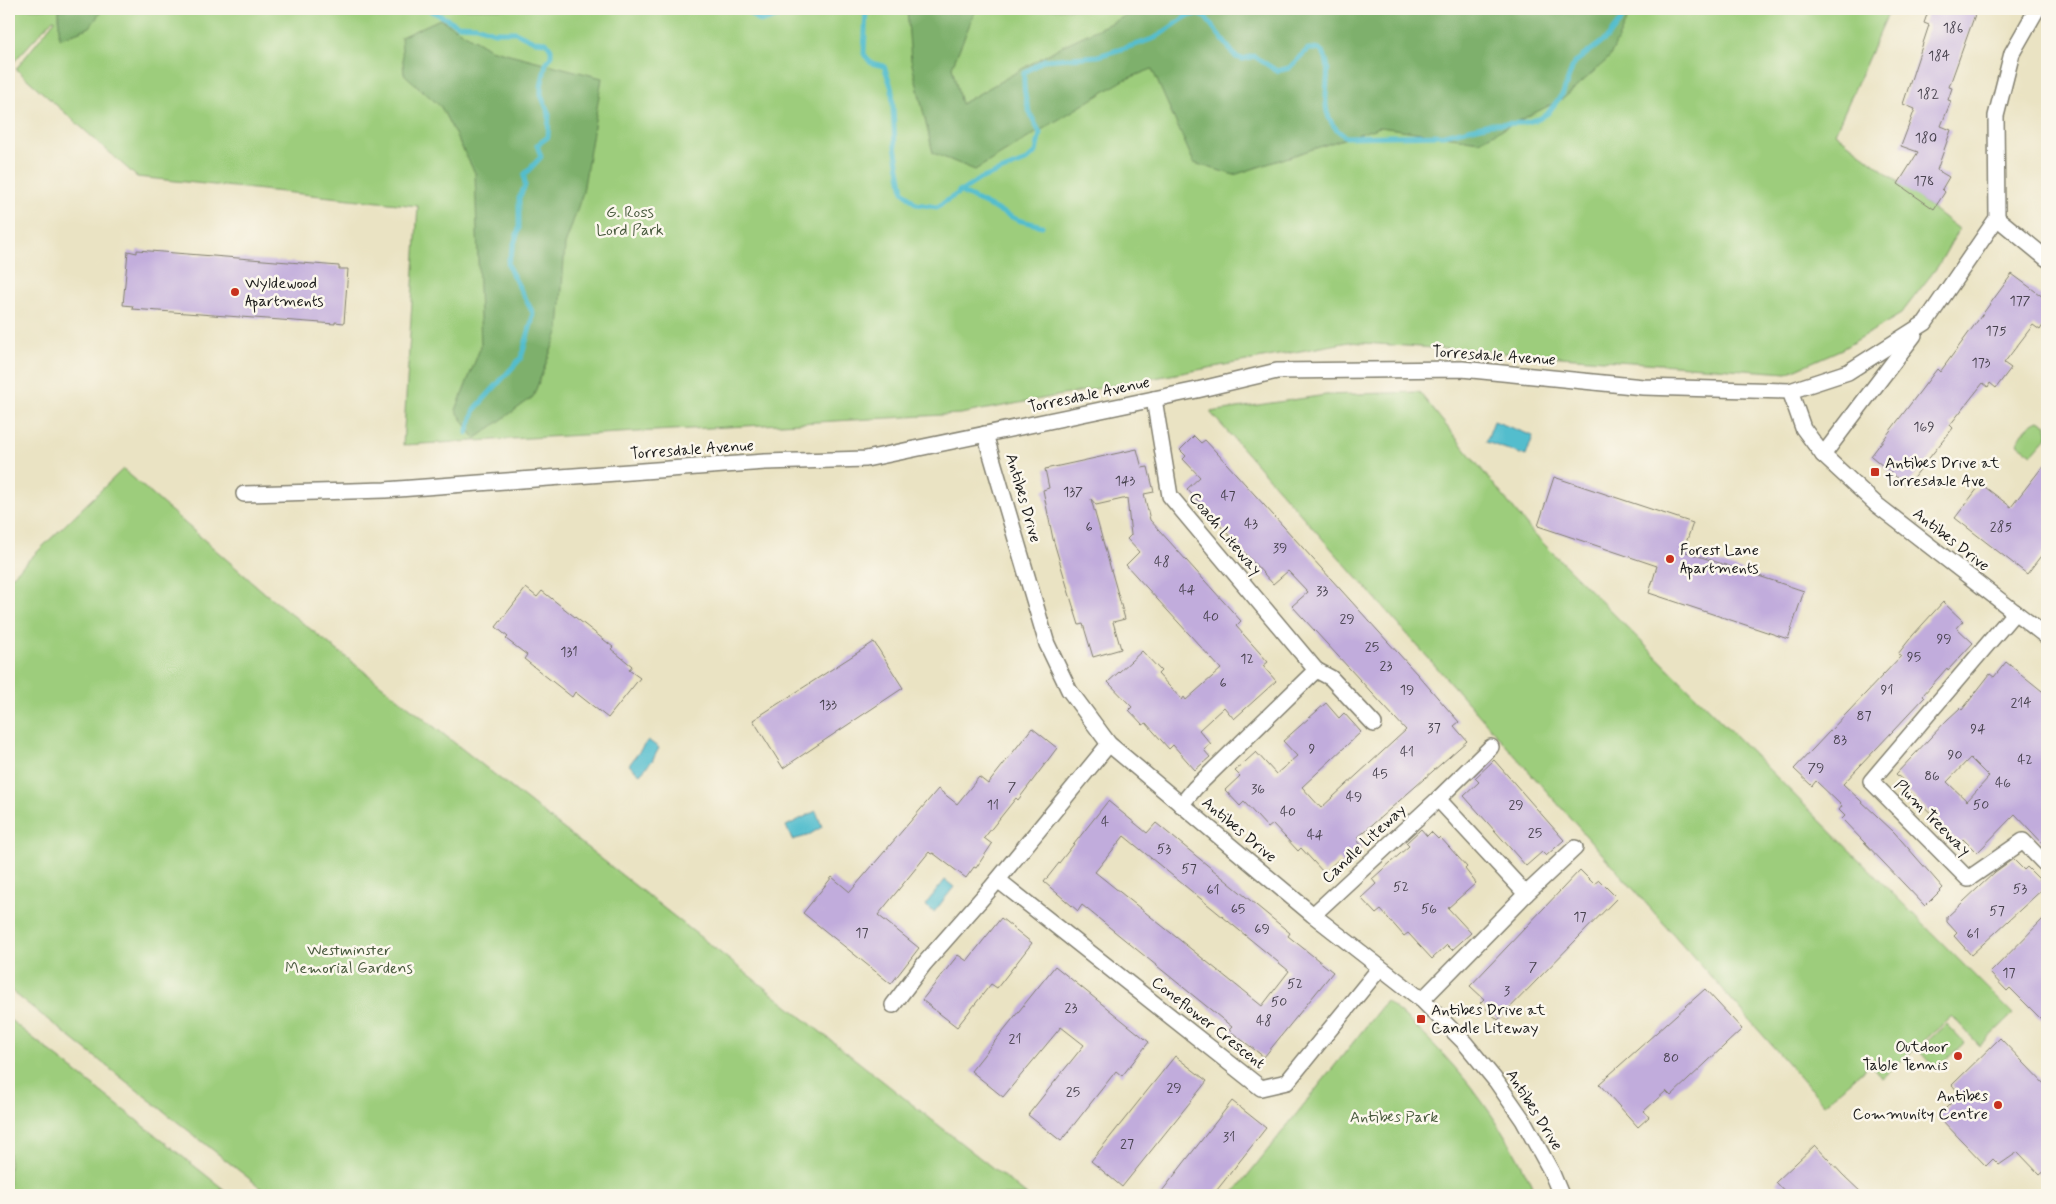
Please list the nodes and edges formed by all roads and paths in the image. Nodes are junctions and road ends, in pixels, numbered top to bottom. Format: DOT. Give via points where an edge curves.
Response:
graph roads {
  1 [pos="2037,9"];
  2 [pos="1997,218"];
  3 [pos="2047,259"];
  4 [pos="1925,323"];
  5 [pos="1790,391"];
  6 [pos="1154,399"];
  7 [pos="985,434"];
  8 [pos="1823,455"];
  9 [pos="244,494"];
  10 [pos="2015,612"];
  11 [pos="2047,637"];
  12 [pos="1316,670"];
  13 [pos="1374,724"];
  14 [pos="1109,744"];
  15 [pos="1491,747"];
  16 [pos="1438,799"];
  17 [pos="1182,805"];
  18 [pos="1575,848"];
  19 [pos="2047,866"];
  20 [pos="998,880"];
  21 [pos="1526,894"];
  22 [pos="1313,915"];
  23 [pos="1379,969"];
  24 [pos="1422,1000"];
  25 [pos="893,1005"];
  26 [pos="1561,1195"];
  1 -- 2 [label="street" via="2012,52 1996,116"];
  2 -- 3 [label="street"];
  2 -- 4 [label="street, Torresdale Avenue"];
  4 -- 5 [label="street, Torresdale Avenue" via="1848,372"];
  4 -- 8 [label="street, Torresdale Avenue" via="1896,356"];
  5 -- 6 [label="street, Torresdale Avenue" via="1643,387 1462,369 1316,369 1277,371"];
  5 -- 8 [label="street, Antibes Drive" via="1803,428"];
  6 -- 7 [label="street, Torresdale Avenue"];
  6 -- 12 [label="street, Coach Liteway" via="1170,496"];
  7 -- 9 [label="street, Torresdale Avenue" via="866,459 745,464 386,490"];
  7 -- 14 [label="street, Antibes Drive" via="1047,644 1069,690"];
  8 -- 10 [label="street, Antibes Drive" via="1877,505"];
  10 -- 11 [label="street, Antibes Drive"];
  10 -- 19 [label="street, Plum Treeway" via="1871,781 1968,879 2023,841"];
  12 -- 13 [label="street, Coach Liteway" via="1331,678"];
  12 -- 17 [label="street" via="1195,788"];
  14 -- 17 [label="street, Antibes Drive"];
  14 -- 20 [label="street"];
  15 -- 16 [label="street, Candle Liteway"];
  16 -- 21 [label="street"];
  16 -- 22 [label="street, Candle Liteway"];
  17 -- 22 [label="street, Antibes Drive"];
  18 -- 21 [label="street"];
  20 -- 23 [label="street, Coneflower Crescent" via="1261,1088 1286,1082"];
  20 -- 25 [label="street" via="924,964"];
  21 -- 24 [label="street"];
  22 -- 23 [label="street, Antibes Drive"];
  23 -- 24 [label="street, Antibes Drive"];
  24 -- 26 [label="street, Antibes Drive" via="1464,1042 1496,1081 1523,1120"];
}
